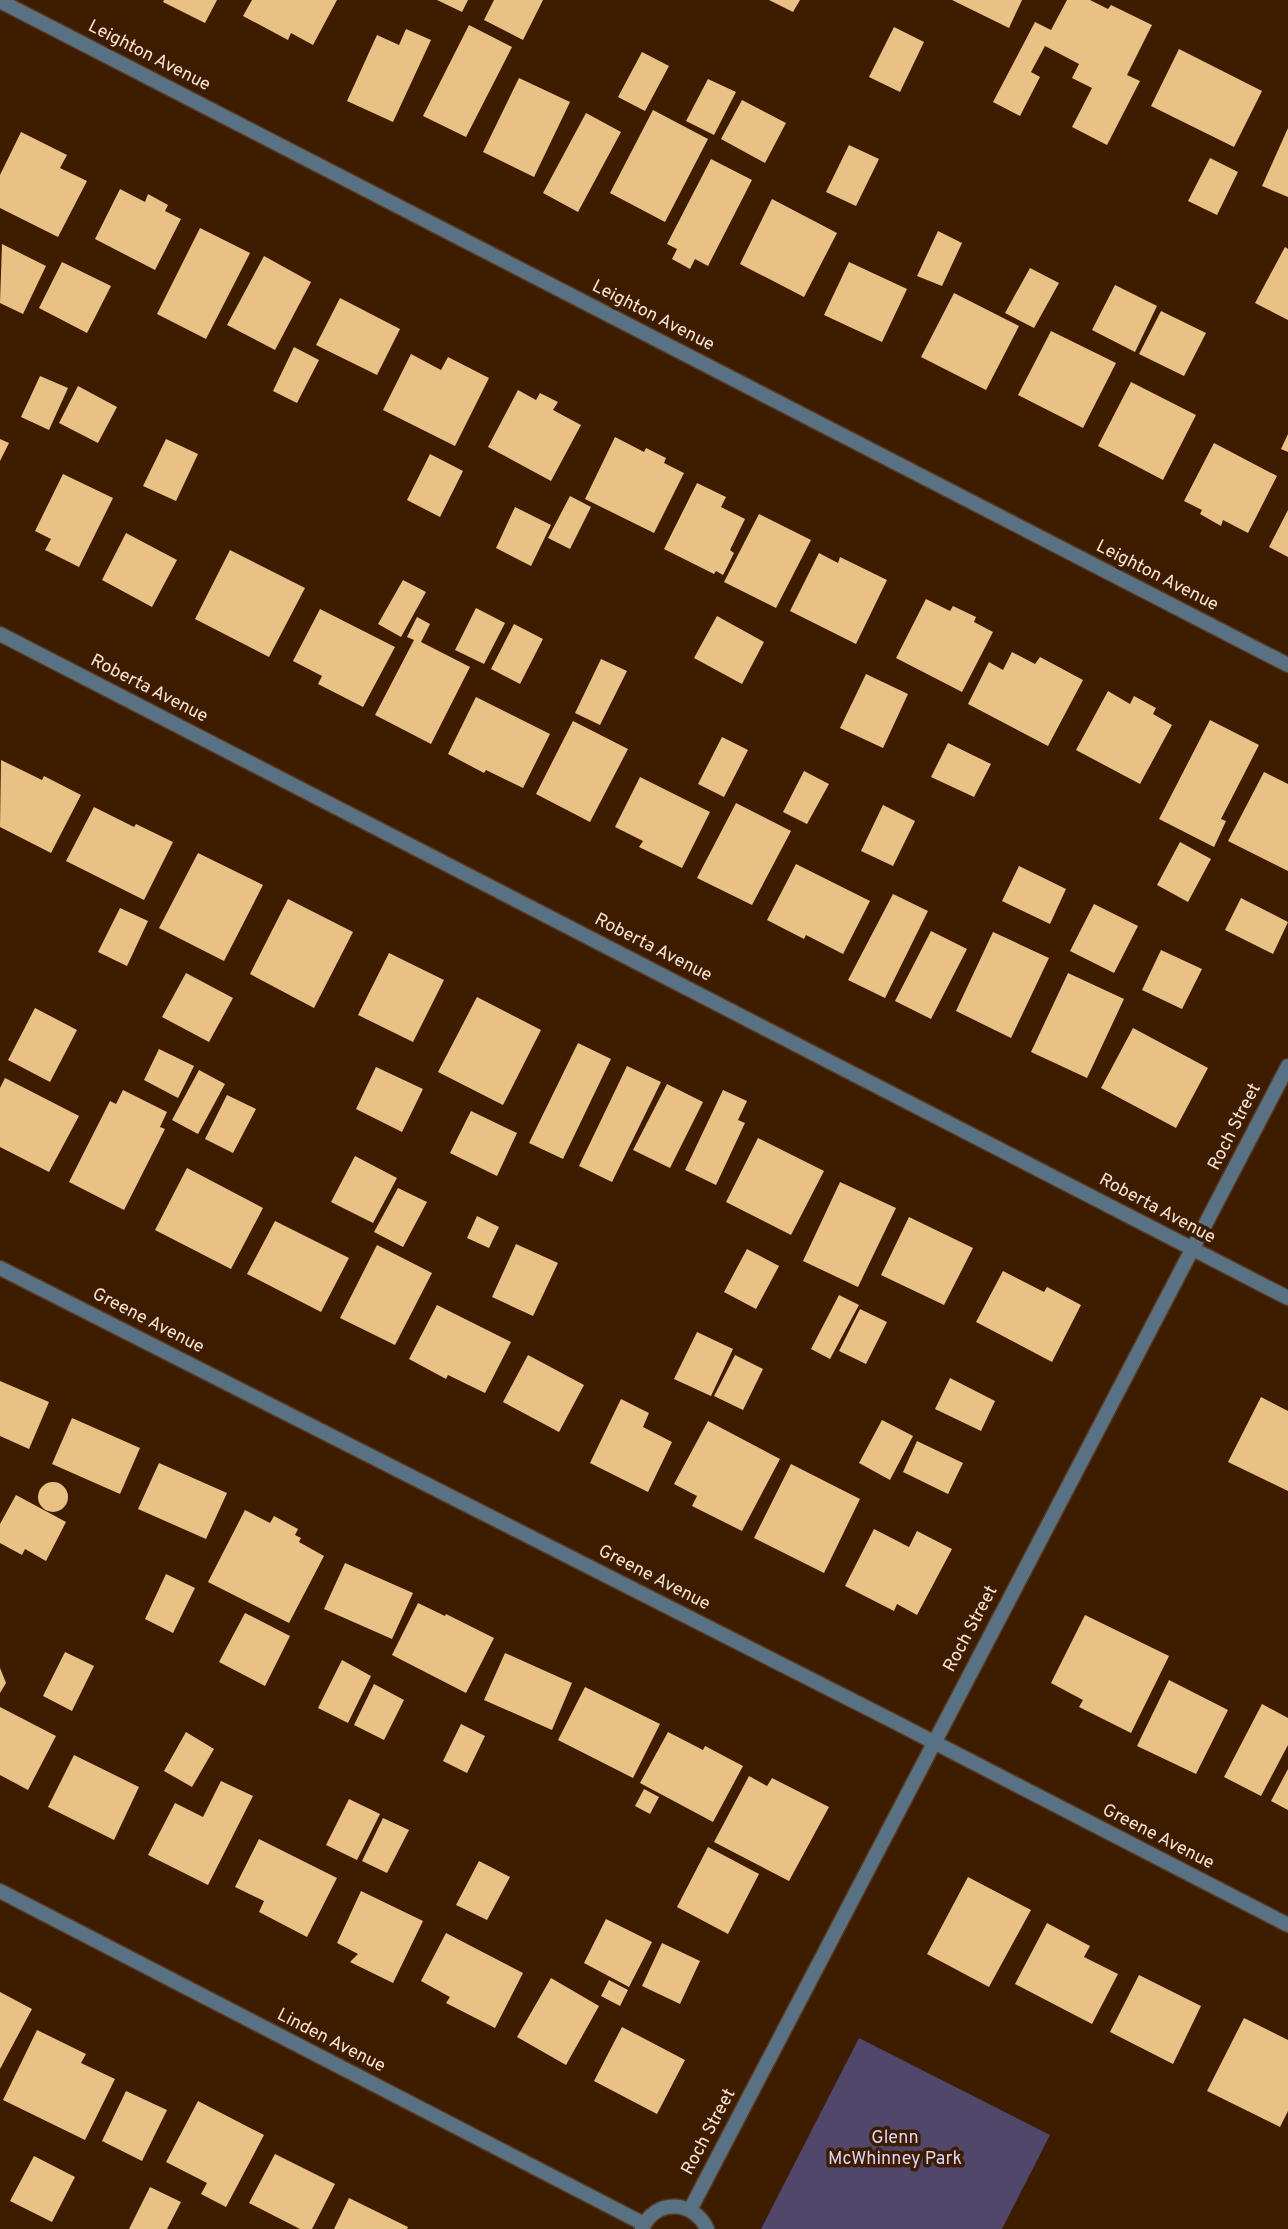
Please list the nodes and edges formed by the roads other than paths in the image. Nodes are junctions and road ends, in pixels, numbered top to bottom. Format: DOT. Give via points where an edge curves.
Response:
graph roads {
  1 [pos="0,1"];
  2 [pos="0,634"];
  3 [pos="1288,665"];
  4 [pos="1288,1066"];
  5 [pos="1193,1249"];
  6 [pos="0,1268"];
  7 [pos="1288,1298"];
  8 [pos="934,1742"];
  9 [pos="0,1891"];
  10 [pos="1288,1926"];
  11 [pos="690,2210"];
  12 [pos="643,2227"];
  13 [pos="707,2229"];
  1 -- 3 [label="street, Leighton Avenue"];
  2 -- 5 [label="street, Roberta Avenue"];
  4 -- 5 [label="street, Roch Street"];
  5 -- 7 [label="street, Roberta Avenue"];
  5 -- 8 [label="street, Roch Street"];
  6 -- 8 [label="street, Greene Avenue"];
  8 -- 10 [label="street, Greene Avenue"];
  8 -- 11 [label="street, Roch Street"];
  9 -- 12 [label="street, Linden Avenue"];
  11 -- 12 [label="street" via="676,2206 661,2209"];
  11 -- 13 [label="street"];
}
